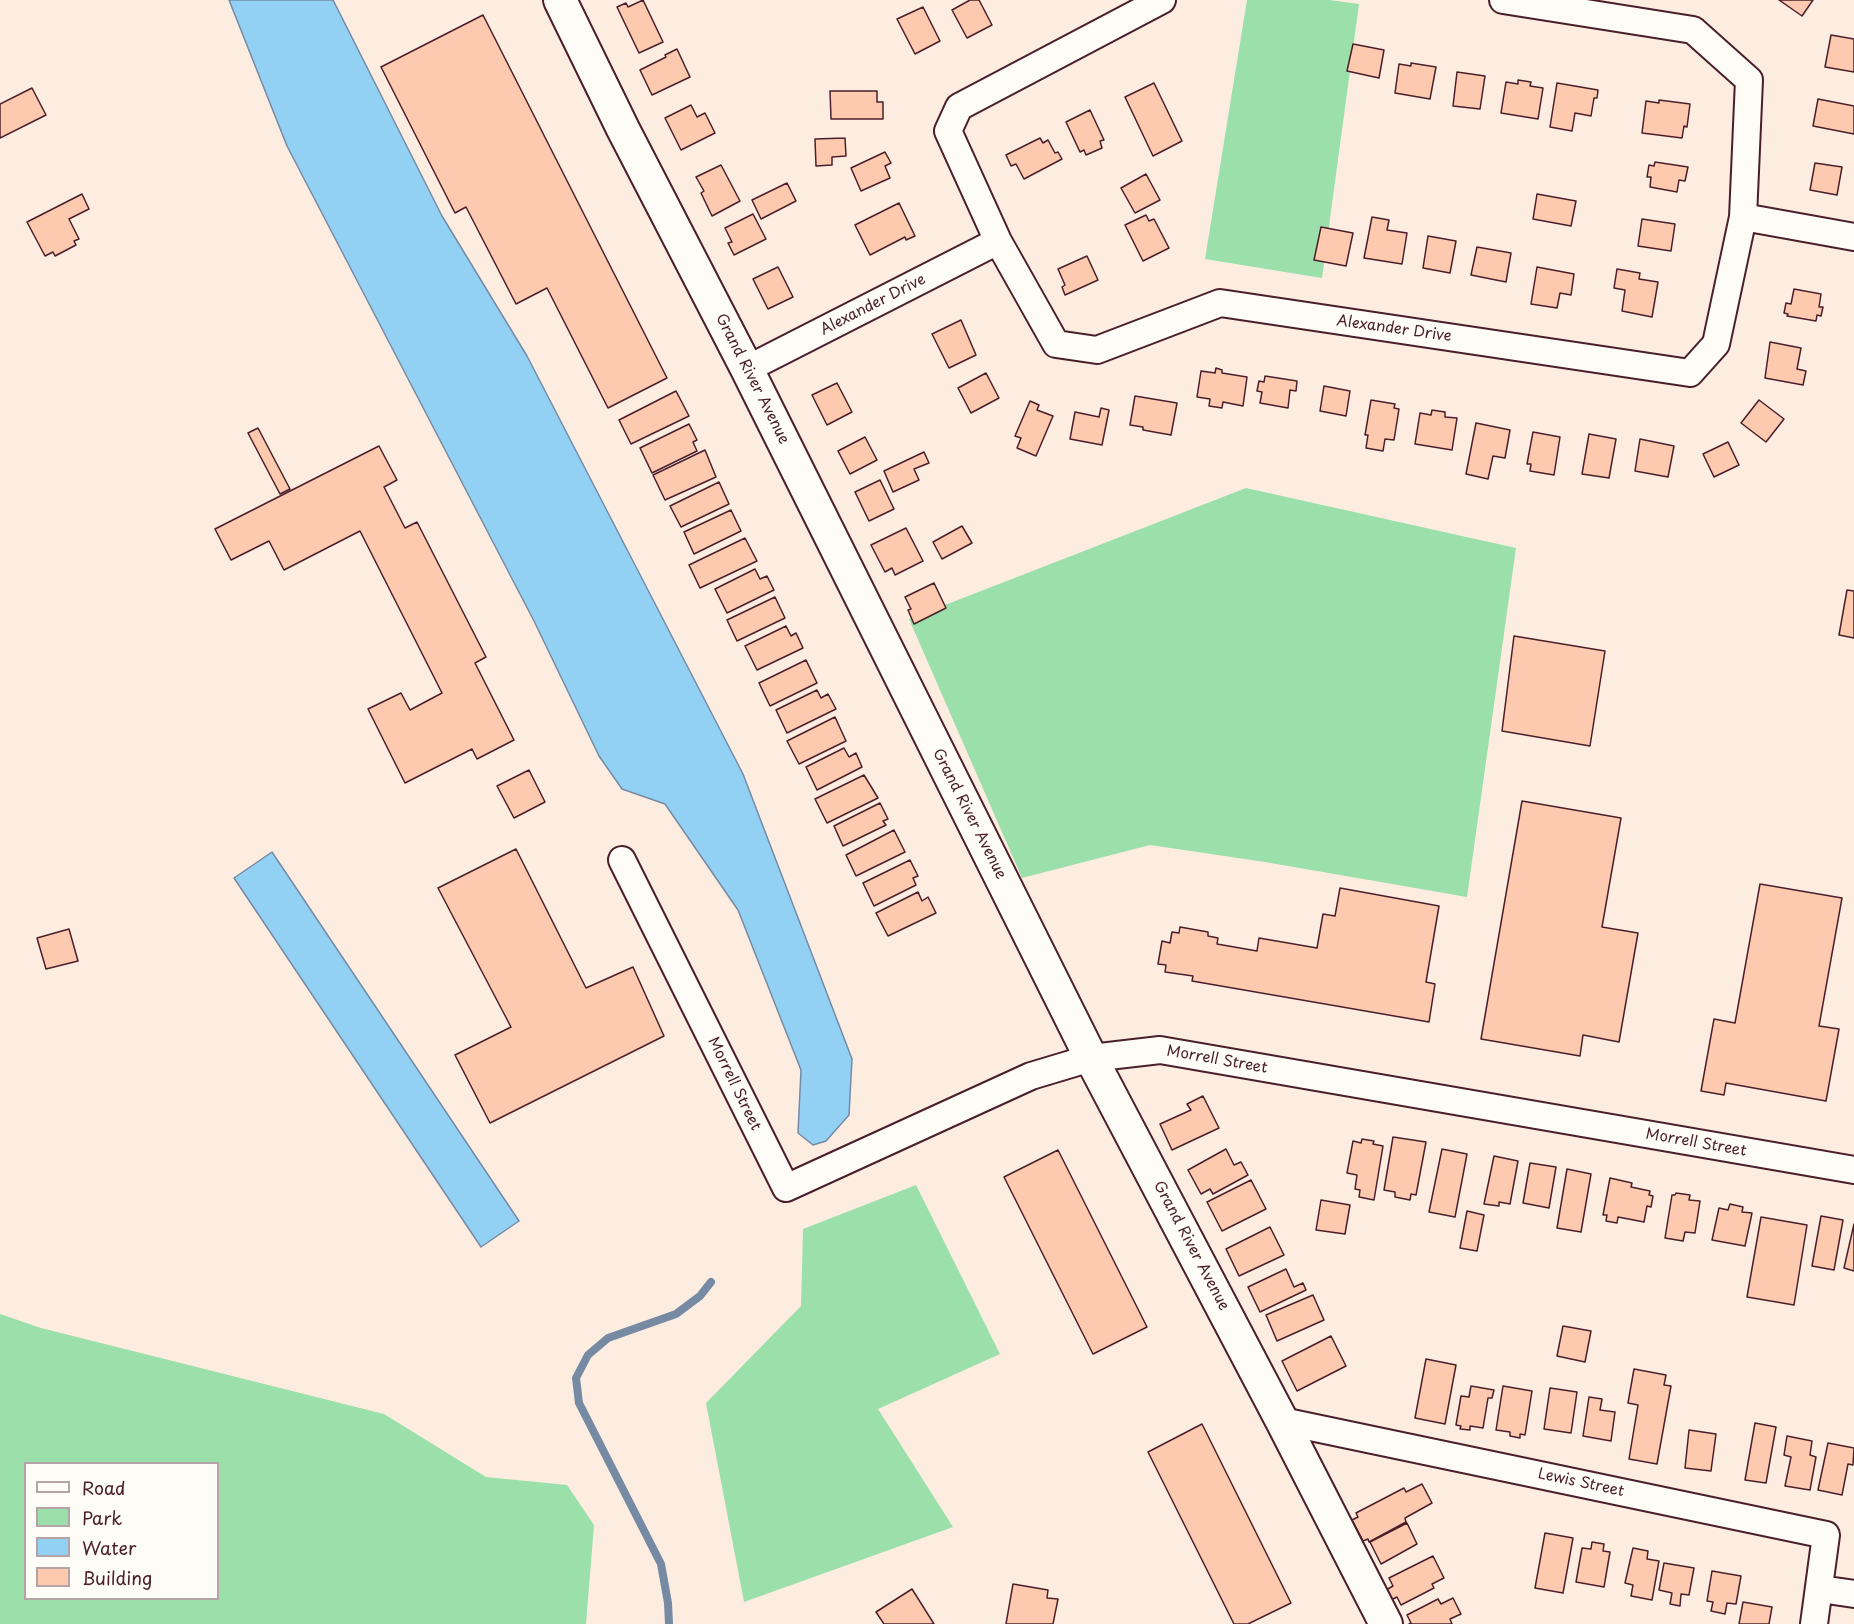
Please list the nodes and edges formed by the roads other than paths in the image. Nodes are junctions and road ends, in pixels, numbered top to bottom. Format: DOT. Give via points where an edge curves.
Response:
graph roads {
  1 [pos="560,0"];
  2 [pos="1162,0"];
  3 [pos="1503,0"];
  4 [pos="1743,217"];
  5 [pos="1854,237"];
  6 [pos="998,241"];
  7 [pos="747,369"];
  8 [pos="622,860"];
  9 [pos="1091,1058"];
  10 [pos="1854,1170"];
  11 [pos="1282,1421"];
  12 [pos="1820,1589"];
  13 [pos="1854,1594"];
  14 [pos="1386,1624"];
  15 [pos="1814,1624"];
  1 -- 7 [label="street, Grand River Avenue"];
  2 -- 6 [label="street, Alexander Drive" via="959,106 948,131"];
  3 -- 4 [label="street, Alexander Drive" via="1693,30 1749,80"];
  4 -- 5 [label="street"];
  4 -- 6 [label="street, Alexander Drive" via="1716,344 1690,373 1220,303 1097,350 1056,344"];
  6 -- 7 [label="street, Alexander Drive"];
  7 -- 9 [label="street, Grand River Avenue"];
  8 -- 9 [label="street, Morrell Street" via="786,1188 1031,1076"];
  9 -- 10 [label="street, Morrell Street" via="1160,1050"];
  9 -- 11 [label="street, Grand River Avenue"];
  11 -- 12 [label="street, Lewis Street" via="1826,1535"];
  11 -- 14 [label="street, Grand River Avenue"];
  12 -- 13 [label="street"];
  12 -- 15 [label="street"];
}
